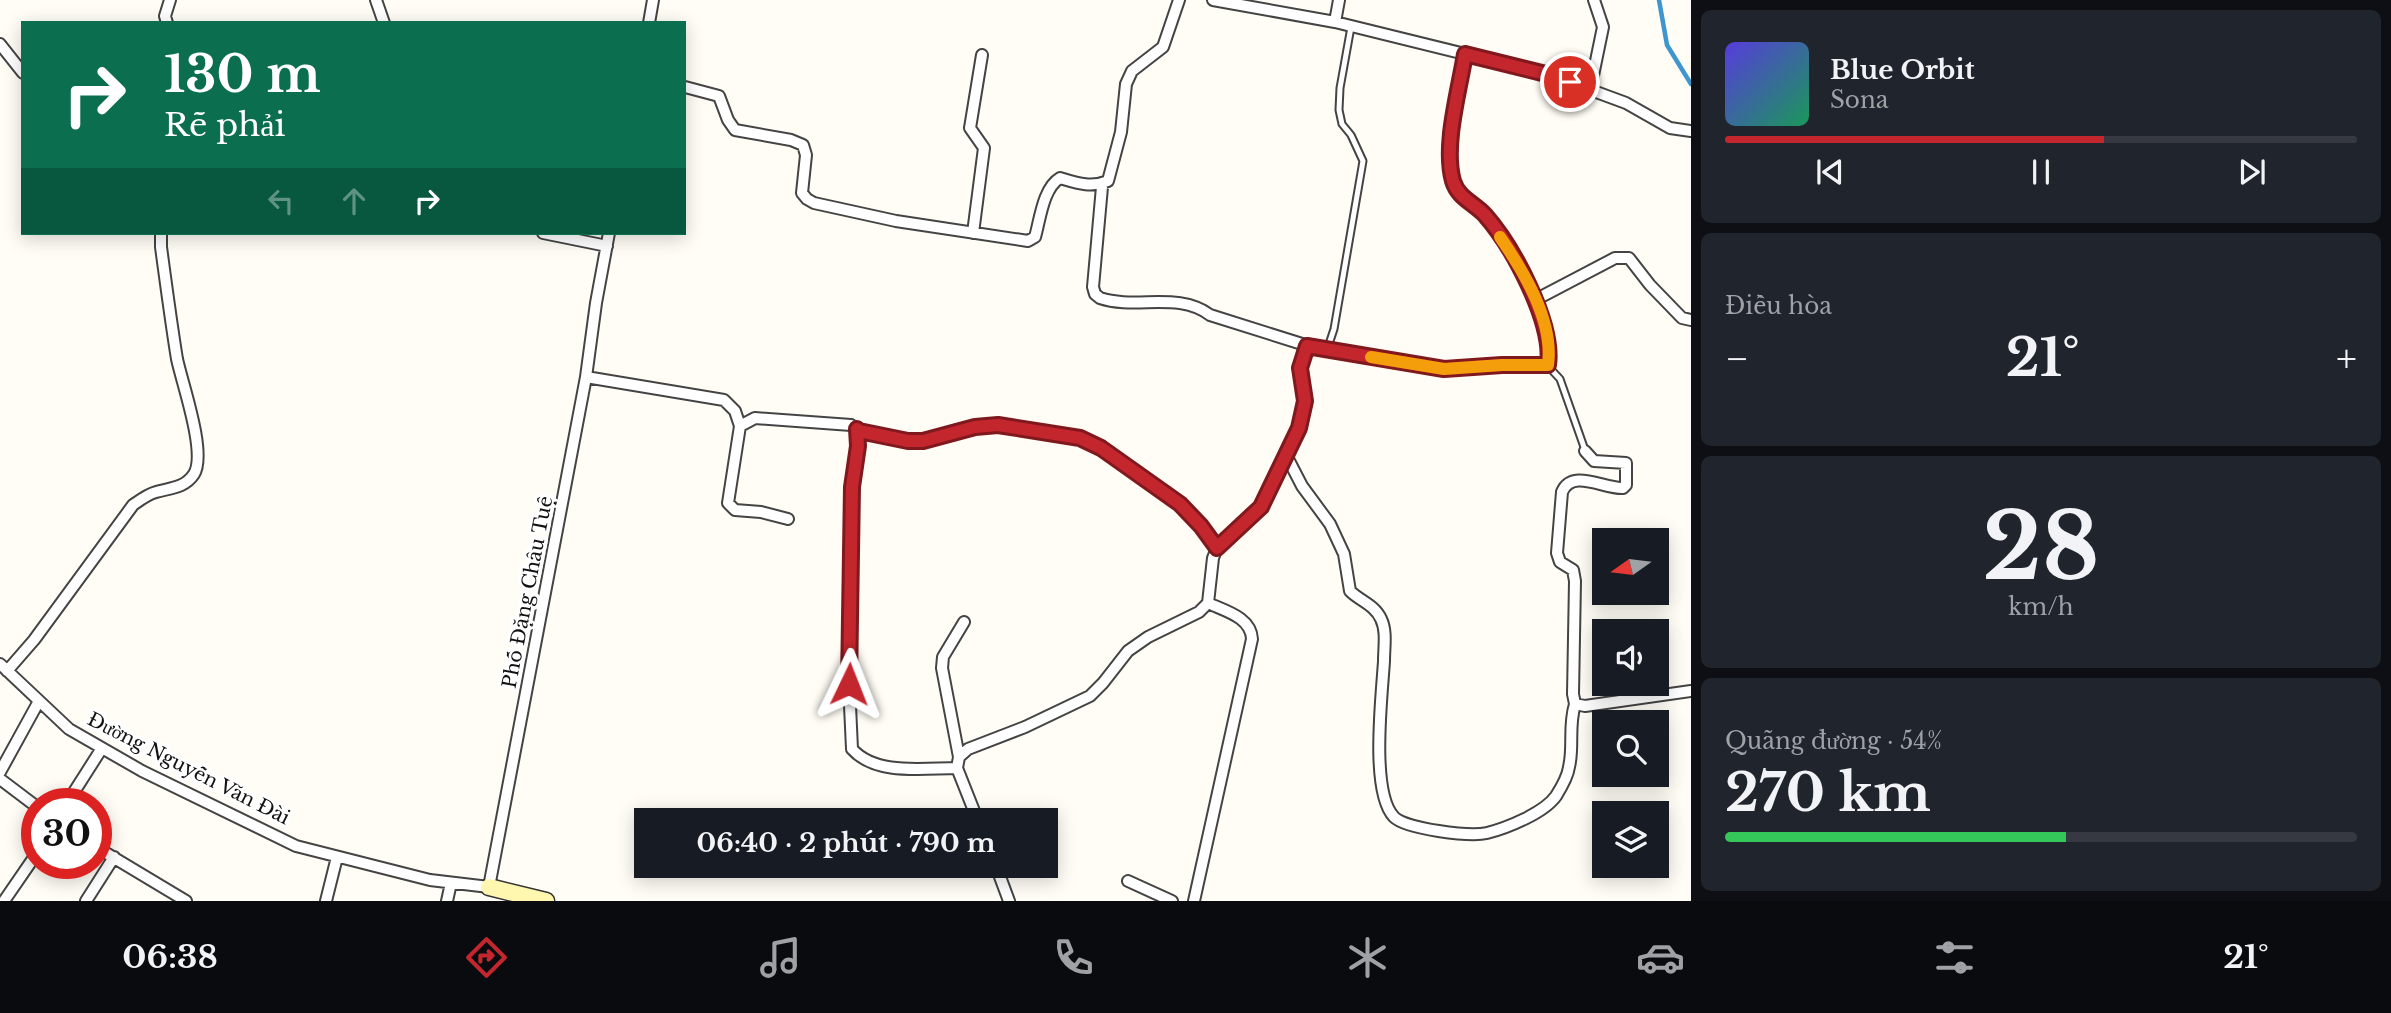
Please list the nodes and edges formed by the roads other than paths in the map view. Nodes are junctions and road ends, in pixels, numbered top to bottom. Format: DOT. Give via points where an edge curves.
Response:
graph roads {
  1 [pos="170,0"];
  2 [pos="376,0"];
  3 [pos="653,0"];
  4 [pos="1179,0"];
  5 [pos="1213,0"];
  6 [pos="1339,0"];
  7 [pos="1594,0"];
  8 [pos="166,21"];
  9 [pos="383,21"];
  10 [pos="649,21"];
  11 [pos="1335,22"];
  12 [pos="1351,27"];
  13 [pos="0,44"];
  14 [pos="1465,54"];
  15 [pos="982,55"];
  16 [pos="21,71"];
  17 [pos="686,87"];
  18 [pos="1590,90"];
  19 [pos="1691,131"];
  20 [pos="1101,184"];
  21 [pos="973,233"];
  22 [pos="161,235"];
  23 [pos="550,235"];
  24 [pos="609,235"];
  25 [pos="606,249"];
  26 [pos="1535,300"];
  27 [pos="1691,320"];
  28 [pos="1307,346"];
  29 [pos="1318,349"];
  30 [pos="1548,365"];
  31 [pos="586,377"];
  32 [pos="740,426"];
  33 [pos="857,429"];
  34 [pos="1586,450"];
  35 [pos="1286,455"];
  36 [pos="788,519"];
  37 [pos="1217,548"];
  38 [pos="1208,603"];
  39 [pos="964,622"];
  40 [pos="4,668"];
  41 [pos="1691,691"];
  42 [pos="39,701"];
  43 [pos="1575,704"];
  44 [pos="102,748"];
  45 [pos="958,763"];
  46 [pos="0,772"];
  47 [pos="0,779"];
  48 [pos="77,788"];
  49 [pos="21,795"];
  50 [pos="974,808"];
  51 [pos="114,857"];
  52 [pos="337,857"];
  53 [pos="21,876"];
  54 [pos="1000,878"];
  55 [pos="1128,881"];
  56 [pos="451,883"];
  57 [pos="489,887"];
  58 [pos="178,899"];
  59 [pos="4,901"];
  60 [pos="86,901"];
  61 [pos="326,901"];
  62 [pos="447,901"];
  63 [pos="546,901"];
  64 [pos="1009,901"];
  65 [pos="1172,901"];
  66 [pos="1194,901"];
  1 -- 8 [label="street"];
  2 -- 9 [label="street"];
  3 -- 10 [label="street"];
  4 -- 20 [label="street" via="1163,47 1132,71 1126,84 1114,161 1108,181"];
  5 -- 11 [label="street"];
  6 -- 11 [label="street"];
  7 -- 18 [label="street" via="1604,27"];
  11 -- 12 [label="street"];
  12 -- 14 [label="street"];
  12 -- 29 [label="lane" via="1339,110 1363,161 1334,329 1329,344"];
  13 -- 16 [label="street"];
  14 -- 18 [label="street"];
  14 -- 26 [label="street" via="1453,126 1453,181 1460,195 1486,216"];
  15 -- 21 [label="street" via="970,128 984,148"];
  17 -- 21 [label="street" via="719,96 735,130 803,145 802,193 814,203"];
  18 -- 19 [label="street" via="1626,103 1670,128"];
  20 -- 21 [label="street" via="1054,181 1035,237 1028,241"];
  20 -- 28 [label="street" via="1093,287 1100,298 1171,301"];
  22 -- 40 [label="street" via="178,362 198,454 195,473 183,484 133,505 51,617"];
  23 -- 25 [label="street"];
  24 -- 25 [label="street"];
  25 -- 31 [label="street, Phố Đặng Châu Tuệ"];
  26 -- 27 [label="street" via="1623,256 1682,318"];
  26 -- 30 [label="street" via="1546,330"];
  28 -- 29 [label="street"];
  28 -- 35 [label="street" via="1300,368 1305,401"];
  29 -- 30 [label="lane" via="1444,369"];
  30 -- 34 [label="lane" via="1565,389"];
  31 -- 32 [label="street" via="724,400 735,411"];
  31 -- 57 [label="street, Phố Đặng Châu Tuệ"];
  32 -- 33 [label="street" via="755,418"];
  32 -- 36 [label="street" via="728,503 735,510"];
  33 -- 37 [label="street" via="908,441 998,425 1080,438 1180,504"];
  33 -- 45 [label="street" via="852,487 852,750 861,760 878,765 912,769"];
  34 -- 43 [label="street" via="1594,461 1626,463 1628,470 1623,488 1570,480 1562,492 1557,553 1560,562 1573,570 1575,581"];
  35 -- 37 [label="street" via="1261,507"];
  35 -- 43 [label="street" via="1330,524 1344,554 1350,591 1382,620 1380,756 1384,798 1394,817 1416,827 1484,834 1525,820 1555,798 1570,767 1570,720"];
  37 -- 38 [label="street"];
  38 -- 45 [label="street" via="1128,651 1090,696 968,749"];
  38 -- 66 [label="street" via="1244,620 1252,639"];
  39 -- 45 [label="street" via="943,657 942,668"];
  40 -- 42 [label="street, Đường Nguyễn Văn Đài"];
  41 -- 43 [label="street"];
  42 -- 44 [label="street, Đường Nguyễn Văn Đài" via="69,729"];
  42 -- 46 [label="street"];
  44 -- 48 [label="street"];
  44 -- 52 [label="street, Đường Nguyễn Văn Đài" via="284,841"];
  45 -- 50 [label="street"];
  47 -- 49 [label="street"];
  51 -- 58 [label="street"];
  51 -- 60 [label="street"];
  52 -- 56 [label="street, Đường Nguyễn Văn Đài"];
  52 -- 61 [label="street"];
  53 -- 59 [label="street"];
  54 -- 64 [label="street"];
  55 -- 65 [label="street"];
  56 -- 57 [label="street, Đường Nguyễn Văn Đài"];
  56 -- 62 [label="street"];
  57 -- 63 [label="street, Đường Nguyễn Văn Đài"];
}
